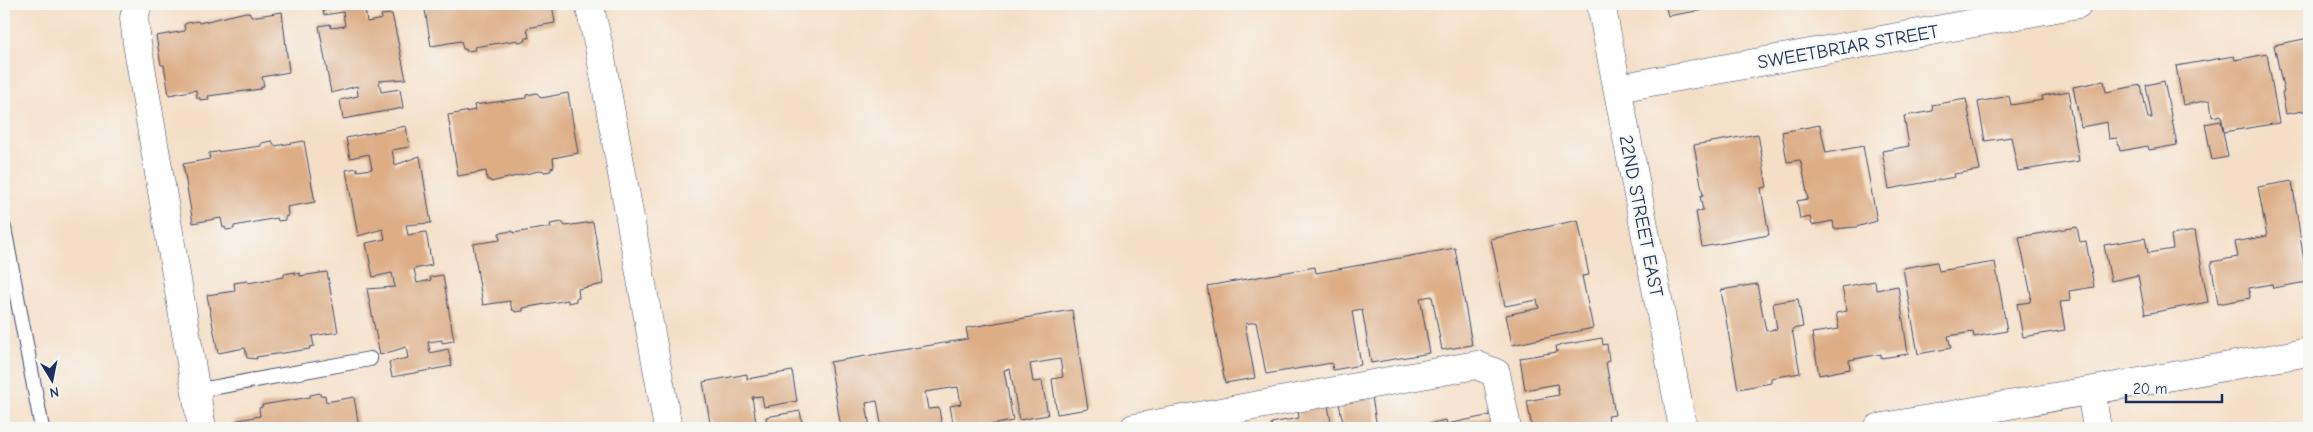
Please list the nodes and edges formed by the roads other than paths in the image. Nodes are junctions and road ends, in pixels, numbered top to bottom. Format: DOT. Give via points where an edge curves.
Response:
graph roads {
  1 [pos="138,4"];
  2 [pos="589,4"];
  3 [pos="1601,4"];
  4 [pos="2078,4"];
  5 [pos="1618,88"];
  6 [pos="4,228"];
  7 [pos="2309,352"];
  8 [pos="370,359"];
  9 [pos="195,391"];
  10 [pos="2091,391"];
  11 [pos="42,428"];
  12 [pos="202,428"];
  13 [pos="668,428"];
  14 [pos="1134,428"];
  15 [pos="1507,428"];
  16 [pos="1683,428"];
  17 [pos="1878,428"];
  18 [pos="2097,428"];
  1 -- 9 [label="street" via="134,18 137,44"];
  2 -- 13 [label="street"];
  3 -- 5 [label="street, 22ND STREET EAST"];
  4 -- 5 [label="street, SWEETBRIAR STREET"];
  5 -- 16 [label="street, 22ND STREET EAST"];
  6 -- 11 [label="lane"];
  7 -- 10 [label="street"];
  8 -- 9 [label="lane"];
  9 -- 12 [label="street"];
  10 -- 17 [label="street"];
  10 -- 18 [label="street"];
  14 -- 15 [label="street" via="1476,365 1496,373"];
}
